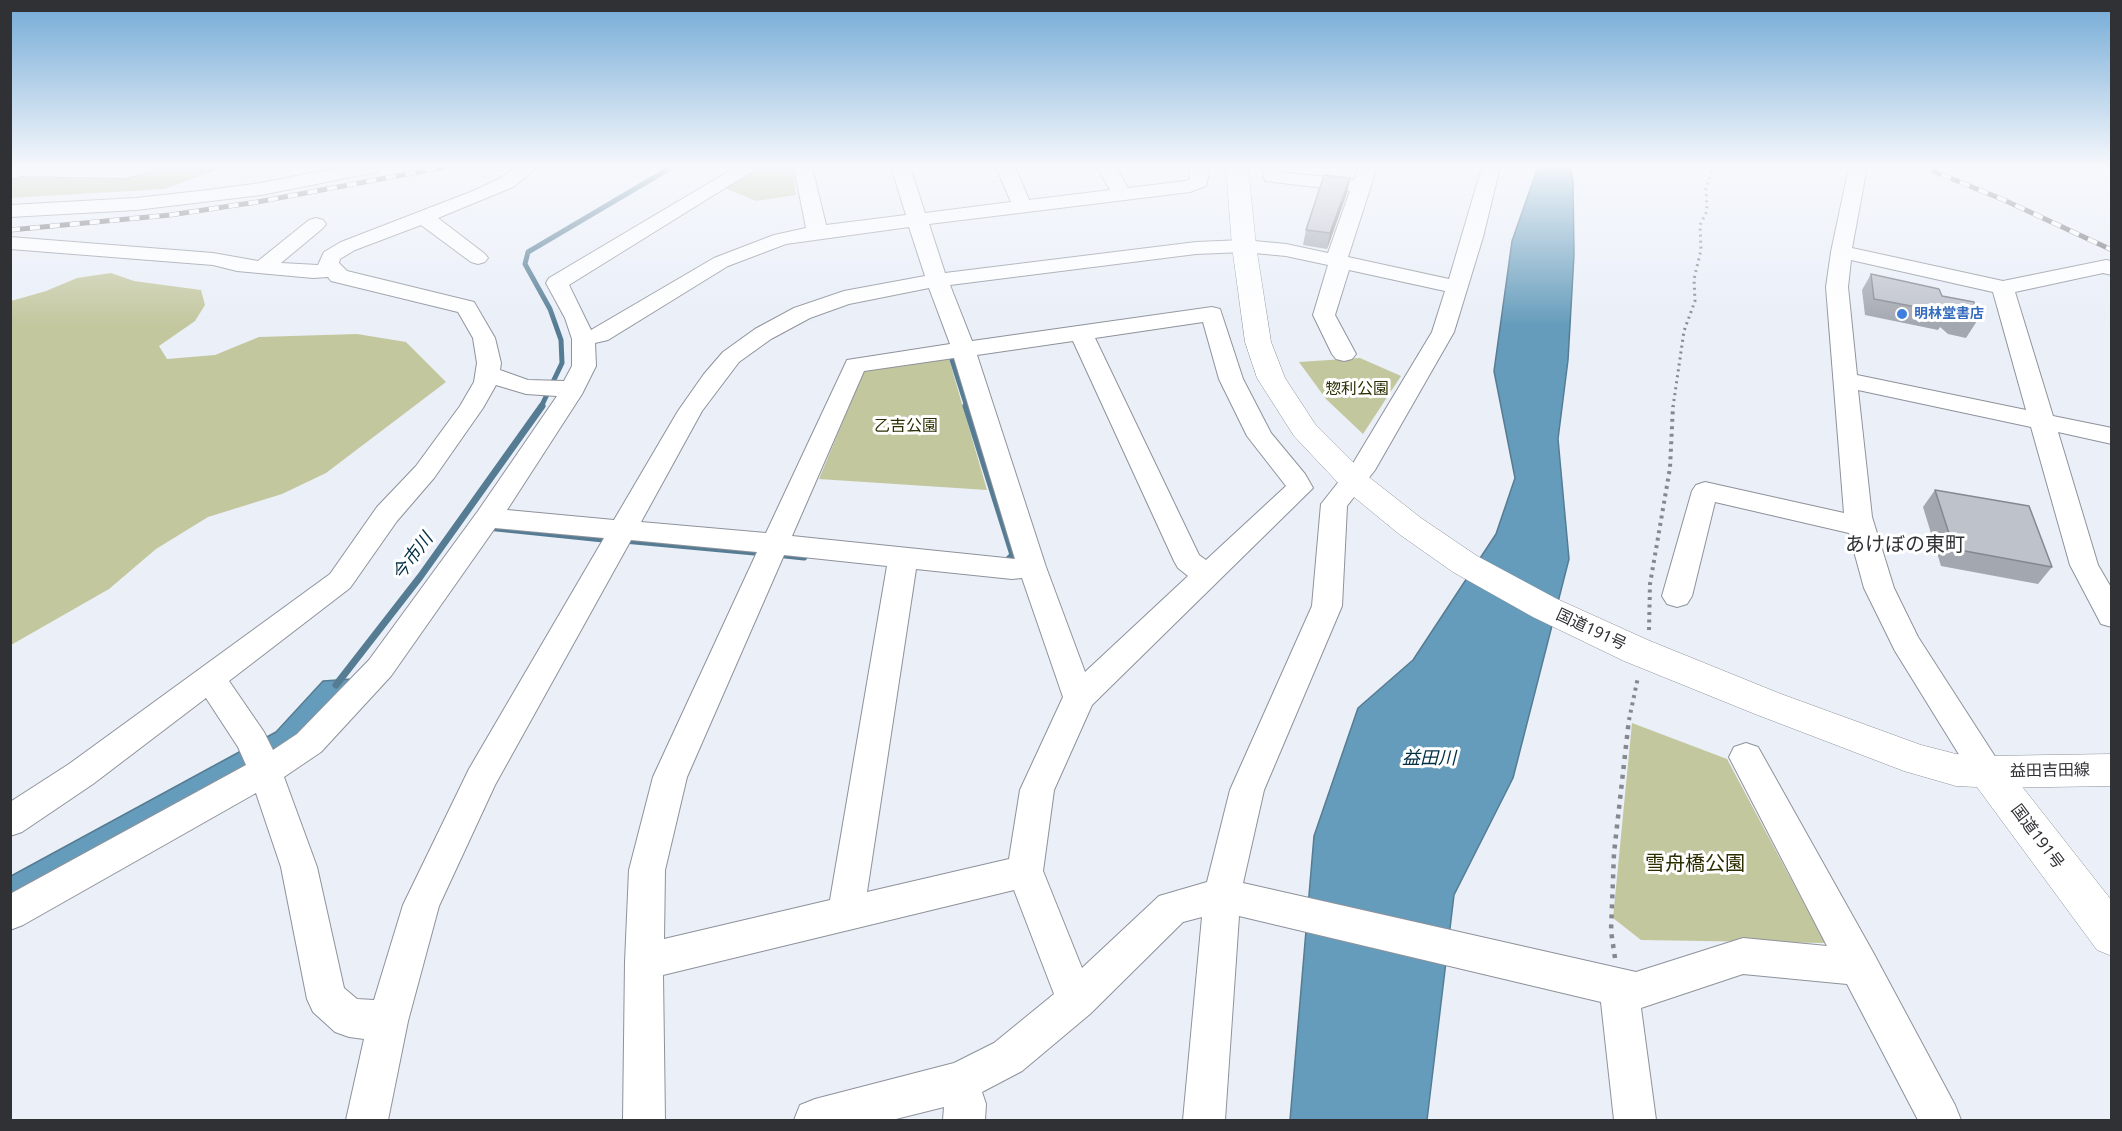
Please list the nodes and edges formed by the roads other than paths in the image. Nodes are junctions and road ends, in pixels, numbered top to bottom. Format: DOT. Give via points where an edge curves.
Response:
graph roads {
  1 [pos="417,220"];
  2 [pos="428,220"];
  3 [pos="662,220"];
  4 [pos="814,220"];
  5 [pos="918,220"];
  6 [pos="1242,220"];
  7 [pos="1350,220"];
  8 [pos="1465,220"];
  9 [pos="1477,220"];
  10 [pos="1847,220"];
  11 [pos="316,224"];
  12 [pos="817,232"];
  13 [pos="1473,237"];
  14 [pos="10,243"];
  15 [pos="1244,246"];
  16 [pos="1841,252"];
  17 [pos="478,258"];
  18 [pos="1336,261"];
  19 [pos="263,267"];
  20 [pos="2112,269"];
  21 [pos="333,270"];
  22 [pos="937,280"];
  23 [pos="1457,287"];
  24 [pos="2003,288"];
  25 [pos="1081,333"];
  26 [pos="583,339"];
  27 [pos="963,348"];
  28 [pos="1344,354"];
  29 [pos="487,374"];
  30 [pos="1846,380"];
  31 [pos="569,389"];
  32 [pos="2041,422"];
  33 [pos="2112,436"];
  34 [pos="1354,481"];
  35 [pos="488,518"];
  36 [pos="1861,526"];
  37 [pos="622,531"];
  38 [pos="775,544"];
  39 [pos="903,558"];
  40 [pos="1032,567"];
  41 [pos="1207,576"];
  42 [pos="1677,596"];
  43 [pos="2112,616"];
  44 [pos="211,679"];
  45 [pos="1079,697"];
  46 [pos="1746,757"];
  47 [pos="259,758"];
  48 [pos="2112,770"];
  49 [pos="1988,772"];
  50 [pos="10,821"];
  51 [pos="1025,871"];
  52 [pos="1239,899"];
  53 [pos="10,913"];
  54 [pos="850,913"];
  55 [pos="2112,936"];
  56 [pos="644,962"];
  57 [pos="1860,967"];
  58 [pos="1604,982"];
  59 [pos="1076,1001"];
  60 [pos="388,1021"];
  61 [pos="962,1101"];
  62 [pos="368,1120"];
  63 [pos="644,1120"];
  64 [pos="815,1120"];
  65 [pos="1203,1120"];
  66 [pos="1635,1120"];
  67 [pos="1940,1120"];
  1 -- 21 [label="street" via="332,255 328,264"];
  2 -- 17 [label="street"];
  3 -- 26 [label="street" via="557,283"];
  4 -- 12 [label="street"];
  5 -- 12 [label="street"];
  5 -- 22 [label="street"];
  6 -- 15 [label="main road, 国道191号"];
  7 -- 18 [label="street"];
  8 -- 13 [label="street" via="1464,230"];
  9 -- 13 [label="street"];
  10 -- 16 [label="street"];
  11 -- 19 [label="street"];
  12 -- 26 [label="street" via="781,238 721,262 600,335"];
  13 -- 23 [label="street"];
  14 -- 19 [label="street"];
  15 -- 18 [label="street"];
  15 -- 22 [label="street" via="1196,248"];
  15 -- 34 [label="main road, 国道191号" via="1258,342 1271,378 1304,430"];
  16 -- 24 [label="street"];
  16 -- 30 [label="street" via="1837,287"];
  18 -- 23 [label="street"];
  18 -- 28 [label="street" via="1339,267 1324,315"];
  19 -- 21 [label="street"];
  20 -- 24 [label="street" via="2106,266"];
  21 -- 29 [label="street" via="350,280 466,307 484,338"];
  22 -- 27 [label="street"];
  22 -- 37 [label="street" via="844,298 802,313 731,357 690,411"];
  23 -- 34 [label="street" via="1443,332"];
  24 -- 32 [label="street"];
  25 -- 27 [label="street"];
  25 -- 41 [label="street" via="1188,561"];
  25 -- 41 [label="street" via="1212,314 1231,379 1260,436 1300,488"];
  26 -- 31 [label="street" via="584,366"];
  27 -- 38 [label="street" via="855,365"];
  27 -- 40 [label="street"];
  29 -- 31 [label="street" via="531,388"];
  29 -- 44 [label="street" via="471,408 340,581"];
  30 -- 32 [label="street"];
  30 -- 36 [label="street"];
  31 -- 35 [label="street"];
  32 -- 33 [label="street"];
  32 -- 43 [label="street" via="2084,565"];
  34 -- 49 [label="main road, 国道191号" via="1465,564 1545,608 1768,704 1918,760 1956,770"];
  34 -- 52 [label="street" via="1334,504 1327,606 1247,790"];
  35 -- 37 [label="street"];
  35 -- 47 [label="street" via="380,668 309,743"];
  36 -- 42 [label="street" via="1705,491"];
  36 -- 49 [label="street" via="1879,588 1906,643"];
  37 -- 38 [label="street"];
  37 -- 60 [label="street" via="471,800 421,905"];
  38 -- 39 [label="street"];
  38 -- 56 [label="street" via="670,777 647,870"];
  39 -- 40 [label="street" via="1012,569"];
  39 -- 54 [label="street" via="848,898"];
  40 -- 45 [label="street"];
  41 -- 45 [label="street"];
  44 -- 47 [label="street"];
  44 -- 50 [label="street"];
  45 -- 51 [label="street" via="1037,790"];
  46 -- 57 [label="street"];
  47 -- 53 [label="street"];
  47 -- 60 [label="street" via="299,867 327,999 349,1018"];
  48 -- 49 [label="main road, 益田吉田線"];
  49 -- 55 [label="main road, 国道191号"];
  51 -- 54 [label="street"];
  51 -- 59 [label="street"];
  52 -- 58 [label="street"];
  52 -- 59 [label="street" via="1172,908"];
  52 -- 65 [label="street"];
  54 -- 56 [label="street"];
  56 -- 63 [label="street"];
  57 -- 58 [label="street" via="1743,956 1636,991"];
  57 -- 67 [label="street"];
  58 -- 66 [label="street"];
  59 -- 61 [label="street"];
  60 -- 62 [label="street"];
  61 -- 64 [label="street"];
}
